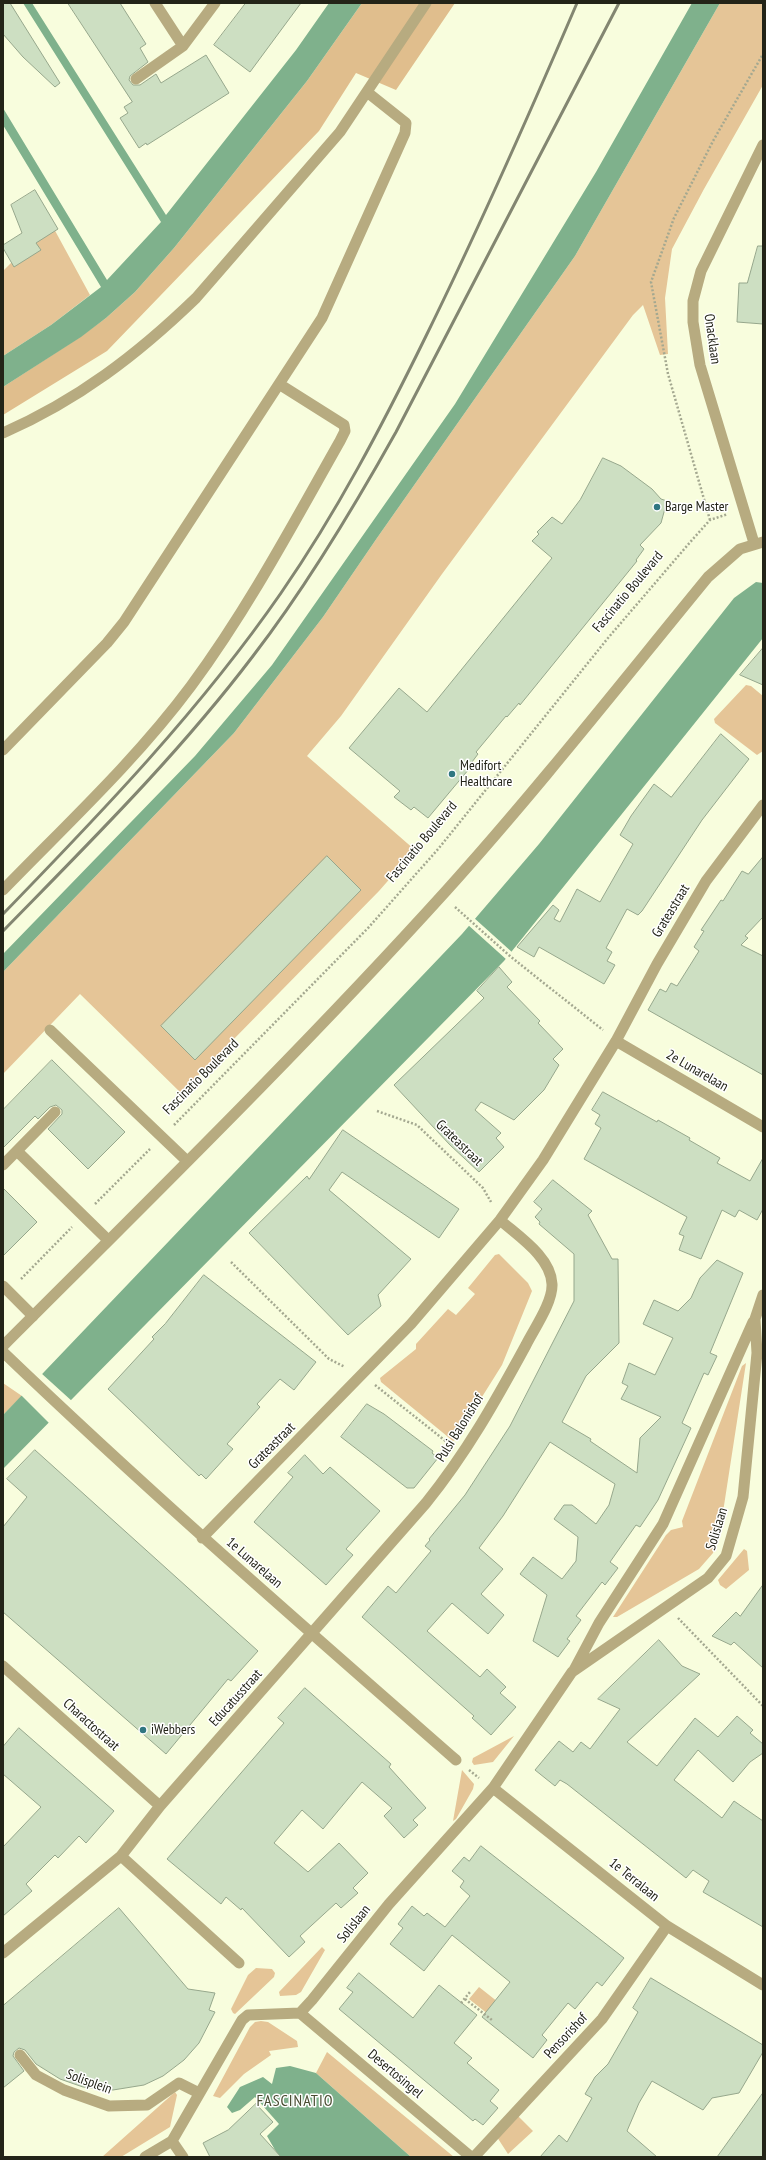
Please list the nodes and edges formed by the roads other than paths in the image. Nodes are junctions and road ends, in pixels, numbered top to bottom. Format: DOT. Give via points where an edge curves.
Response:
graph roads {
  1 [pos="155,3"];
  2 [pos="216,3"];
  3 [pos="426,3"];
  4 [pos="183,46"];
  5 [pos="136,79"];
  6 [pos="367,92"];
  7 [pos="763,146"];
  8 [pos="279,384"];
  9 [pos="3,433"];
  10 [pos="759,543"];
  11 [pos="3,750"];
  12 [pos="763,805"];
  13 [pos="3,890"];
  14 [pos="50,1030"];
  15 [pos="616,1041"];
  16 [pos="55,1112"];
  17 [pos="763,1127"];
  18 [pos="17,1150"];
  19 [pos="187,1161"];
  20 [pos="3,1165"];
  21 [pos="500,1220"];
  22 [pos="108,1240"];
  23 [pos="6,1289"];
  24 [pos="763,1295"];
  25 [pos="33,1316"];
  26 [pos="755,1319"];
  27 [pos="3,1346"];
  28 [pos="3,1352"];
  29 [pos="202,1538"];
  30 [pos="312,1634"];
  31 [pos="3,1666"];
  32 [pos="572,1672"];
  33 [pos="456,1760"];
  34 [pos="493,1788"];
  35 [pos="160,1806"];
  36 [pos="121,1856"];
  37 [pos="667,1926"];
  38 [pos="3,1952"];
  39 [pos="239,1963"];
  40 [pos="763,1985"];
  41 [pos="300,2013"];
  42 [pos="20,2055"];
  43 [pos="199,2093"];
  44 [pos="172,2141"];
  45 [pos="145,2157"];
  46 [pos="183,2157"];
  47 [pos="472,2157"];
  1 -- 4 [label="street"];
  2 -- 4 [label="street"];
  3 -- 6 [label="street"];
  4 -- 5 [label="street"];
  6 -- 8 [label="street" via="406,123 405,133 328,306"];
  6 -- 9 [label="street" via="340,132 196,298 173,320 112,371 60,405"];
  7 -- 10 [label="street, Onacklaan" via="701,271 693,301 693,322 700,365 742,508"];
  8 -- 11 [label="street" via="124,622 107,643"];
  8 -- 13 [label="street" via="344,425 345,431 340,441 268,568 225,637 191,685 128,762"];
  10 -- 19 [label="street" via="740,549 708,577 525,801 447,889"];
  12 -- 15 [label="street, Grateastraat" via="692,903"];
  14 -- 19 [label="street, Fascinatio Boulevard"];
  15 -- 17 [label="street, 2e Lunarelaan"];
  15 -- 21 [label="street, Grateastraat" via="543,1160"];
  16 -- 18 [label="street"];
  18 -- 20 [label="street"];
  18 -- 22 [label="street"];
  19 -- 22 [label="street"];
  21 -- 29 [label="street, Grateastraat" via="416,1319"];
  21 -- 30 [label="street, Pulsi Balonishof" via="536,1253 550,1273 552,1285 544,1310 463,1454 426,1503"];
  22 -- 25 [label="street"];
  23 -- 25 [label="street"];
  24 -- 26 [label="street, Solislaan"];
  25 -- 27 [label="street"];
  26 -- 32 [label="street, Solislaan" via="663,1524 599,1623"];
  26 -- 32 [label="street, Solislaan" via="757,1353 743,1496 726,1556 708,1578"];
  28 -- 29 [label="street, 1e Lunarelaan"];
  29 -- 30 [label="street, 1e Lunarelaan"];
  30 -- 33 [label="street, 1e Lunarelaan"];
  30 -- 35 [label="street, Educatusstraat"];
  31 -- 35 [label="street, Charactostraat"];
  32 -- 34 [label="street, Solislaan"];
  34 -- 37 [label="street, 1e Terralaan"];
  34 -- 41 [label="street, Solislaan" via="389,1904"];
  35 -- 36 [label="street, Educatusstraat"];
  36 -- 38 [label="street, Educatusstraat"];
  36 -- 39 [label="street"];
  37 -- 40 [label="street, 1e Terralaan"];
  37 -- 47 [label="street, Pensorishof" via="602,2019"];
  41 -- 43 [label="street" via="248,2015 242,2020"];
  41 -- 47 [label="street, Desertosingel"];
  42 -- 43 [label="street, Solisplein" via="36,2075 64,2090 109,2106 147,2105 179,2083"];
  43 -- 44 [label="street"];
  44 -- 45 [label="street"];
  44 -- 46 [label="street"];
}
